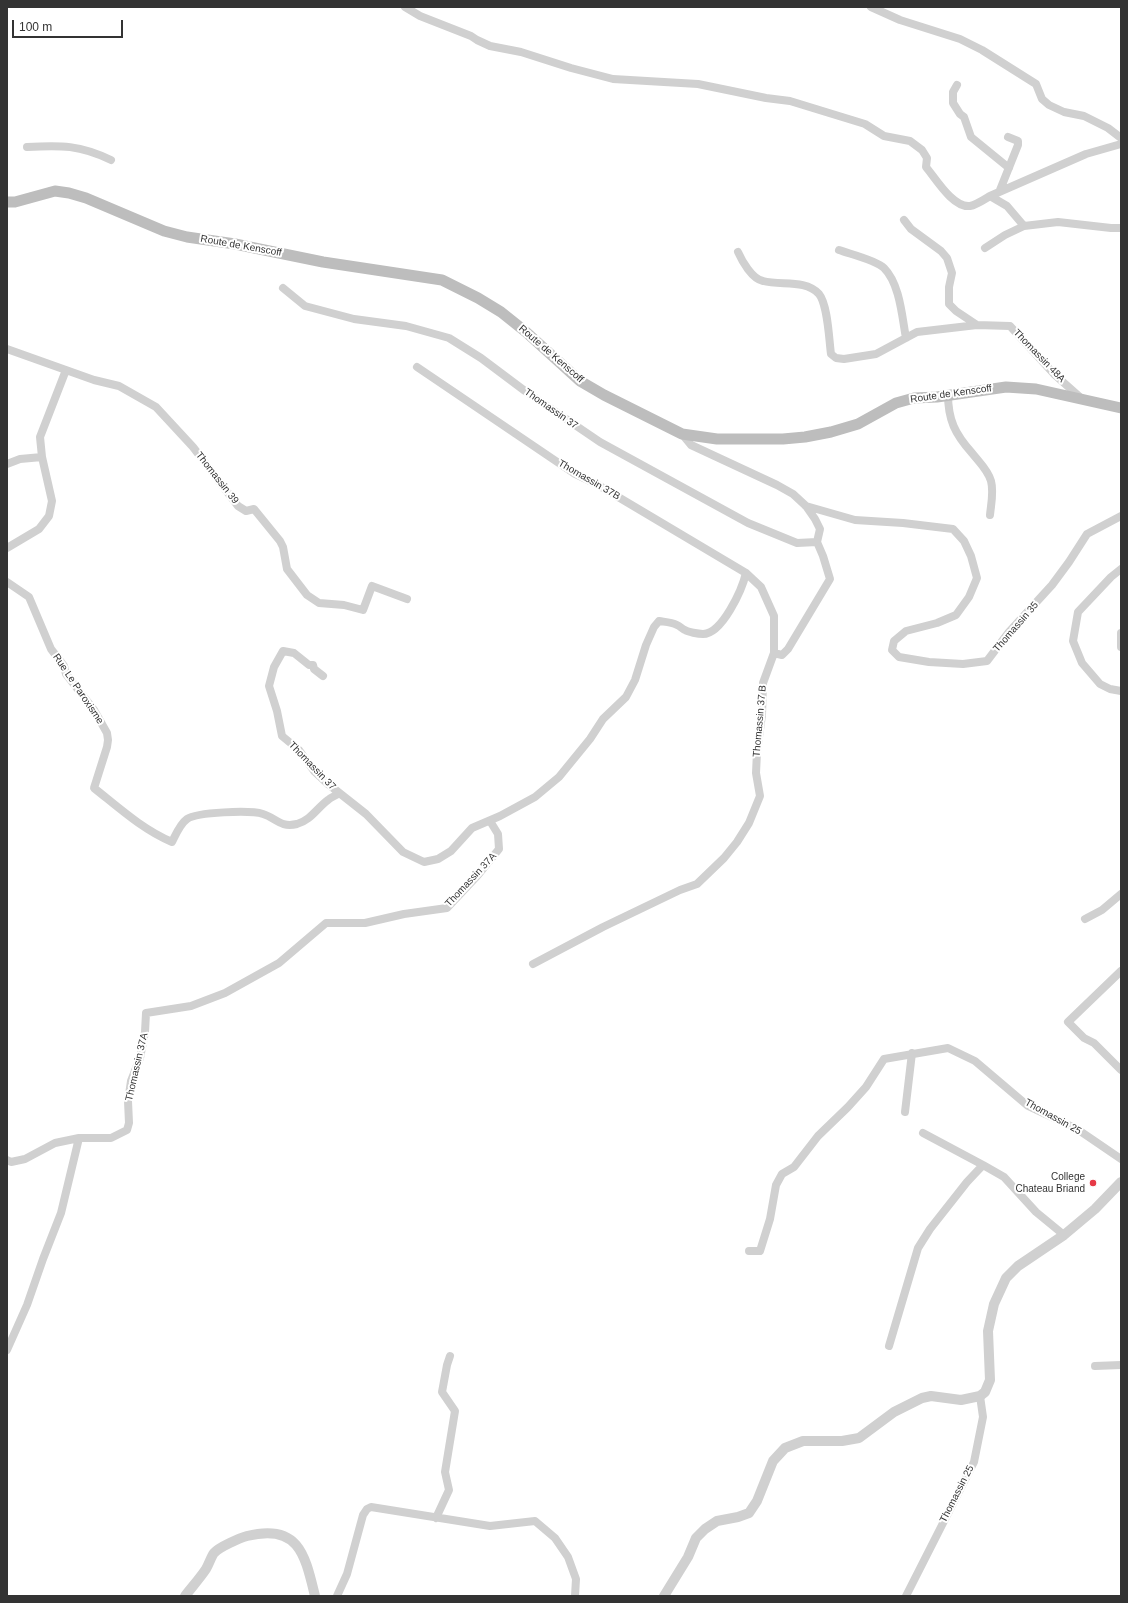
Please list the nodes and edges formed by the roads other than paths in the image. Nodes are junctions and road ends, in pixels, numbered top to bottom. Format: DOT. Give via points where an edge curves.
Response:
graph roads {
  1 [pos="405,7"];
  2 [pos="871,7"];
  3 [pos="957,85"];
  4 [pos="1008,137"];
  5 [pos="1121,138"];
  6 [pos="1121,144"];
  7 [pos="27,147"];
  8 [pos="111,160"];
  9 [pos="1009,168"];
  10 [pos="1000,190"];
  11 [pos="990,196"];
  12 [pos="7,202"];
  13 [pos="904,220"];
  14 [pos="1024,226"];
  15 [pos="1121,228"];
  16 [pos="985,248"];
  17 [pos="839,250"];
  18 [pos="738,252"];
  19 [pos="283,288"];
  20 [pos="977,324"];
  21 [pos="906,338"];
  22 [pos="7,349"];
  23 [pos="417,367"];
  24 [pos="66,370"];
  25 [pos="948,394"];
  26 [pos="1083,400"];
  27 [pos="1121,408"];
  28 [pos="682,434"];
  29 [pos="42,457"];
  30 [pos="7,464"];
  31 [pos="806,506"];
  32 [pos="990,515"];
  33 [pos="1121,516"];
  34 [pos="817,542"];
  35 [pos="7,548"];
  36 [pos="1121,569"];
  37 [pos="746,573"];
  38 [pos="7,582"];
  39 [pos="407,599"];
  40 [pos="1121,633"];
  41 [pos="1121,647"];
  42 [pos="774,653"];
  43 [pos="322,676"];
  44 [pos="1121,691"];
  45 [pos="338,794"];
  46 [pos="490,821"];
  47 [pos="1121,894"];
  48 [pos="1085,919"];
  49 [pos="533,964"];
  50 [pos="1121,971"];
  51 [pos="912,1053"];
  52 [pos="1121,1070"];
  53 [pos="905,1112"];
  54 [pos="923,1133"];
  55 [pos="79,1138"];
  56 [pos="1121,1159"];
  57 [pos="7,1160"];
  58 [pos="983,1165"];
  59 [pos="1121,1182"];
  60 [pos="1064,1235"];
  61 [pos="749,1251"];
  62 [pos="889,1346"];
  63 [pos="7,1350"];
  64 [pos="450,1356"];
  65 [pos="1121,1365"];
  66 [pos="1095,1366"];
  67 [pos="980,1396"];
  68 [pos="436,1518"];
  69 [pos="185,1596"];
  70 [pos="315,1596"];
  71 [pos="337,1596"];
  72 [pos="575,1596"];
  73 [pos="664,1596"];
  74 [pos="906,1596"];
  1 -- 11 [label="street" via="490,46 521,52 571,68 613,78 698,84 790,101 865,124 884,136 910,141 922,150 928,158 926,167 957,204 970,206"];
  2 -- 5 [label="street" via="900,20 960,39 982,50 1036,84 1042,99 1049,105 1064,112 1084,116"];
  3 -- 9 [label="street" via="953,92 953,103 964,117 971,137"];
  4 -- 9 [label="street" via="1018,141"];
  6 -- 10 [label="street" via="1086,154"];
  7 -- 8 [label="street" via="65,146 97,153"];
  9 -- 10 [label="street"];
  10 -- 11 [label="street"];
  11 -- 14 [label="street" via="1007,206"];
  12 -- 28 [label="main road, Route de Kenscoff" via="55,191 69,193 187,237 323,262 442,280 501,312 580,381"];
  13 -- 20 [label="street" via="911,229 947,258 952,273 949,304"];
  14 -- 15 [label="street" via="1058,222"];
  14 -- 16 [label="street"];
  17 -- 21 [label="street" via="884,268 899,296"];
  18 -- 21 [label="street, Thomassin 48A" via="743,264 762,281 807,286 819,295 826,312 831,354 836,358 876,354"];
  19 -- 34 [label="street, Thomassin 37" via="305,306 354,319 406,326 450,338 600,442 748,522 797,543"];
  20 -- 21 [label="street, Thomassin 48A" via="916,332"];
  20 -- 26 [label="street, Thomassin 48A" via="1010,326"];
  22 -- 24 [label="street, Thomassin 39"];
  23 -- 37 [label="street, Thomassin 37B" via="575,474 598,485"];
  24 -- 29 [label="street" via="40,437"];
  24 -- 39 [label="street, Thomassin 39" via="119,386 156,407 193,447 238,506 246,511 254,509 280,541 287,568 307,595 319,603 363,610 372,586"];
  25 -- 26 [label="main road, Route de Kenscoff" via="1006,387 1036,389"];
  25 -- 28 [label="main road, Route de Kenscoff" via="896,403 858,424 805,437 716,439"];
  25 -- 32 [label="street" via="951,422 991,480 993,488"];
  26 -- 27 [label="main road, Route de Kenscoff"];
  28 -- 31 [label="street" via="691,445 777,485 793,494"];
  29 -- 30 [label="street" via="20,459"];
  29 -- 35 [label="street" via="52,501 49,516 39,529"];
  31 -- 33 [label="street, Thomassin 35" via="855,520 953,529 964,541 977,578 969,597 956,615 906,631 894,641 892,650 899,657 963,664 987,661 1009,632 1052,585 1087,534"];
  31 -- 34 [label="street" via="820,529"];
  34 -- 42 [label="street" via="830,579 788,650 782,655"];
  36 -- 44 [label="street" via="1078,612 1073,641 1082,663 1100,684"];
  37 -- 42 [label="street" via="761,586 774,616"];
  37 -- 46 [label="street" via="741,588 722,622 710,632 703,634 686,631 670,622 659,621 646,645 635,680 626,697 603,719 559,777 535,797"];
  38 -- 45 [label="street, Rue Le Paroxisme" via="29,597 51,649 64,666 66,674 94,710 106,733 107,747 94,788 155,833 172,842 184,822 191,817 233,811 263,814 279,823 297,824 307,820"];
  40 -- 41 [label="street"];
  42 -- 49 [label="street, Thomassin 37 B" via="763,683 756,773 760,796 749,823 737,842 697,884 603,927"];
  43 -- 45 [label="street, Thomassin 37" via="313,665 309,665 294,653 283,651 274,667 269,686 282,736 299,750 314,771"];
  45 -- 46 [label="street, Thomassin 37" via="366,814 403,852 424,862 438,859 451,851 472,828"];
  46 -- 55 [label="street, Thomassin 37A" via="498,834 499,849 478,876 447,908 365,923 326,923 279,963 225,993 191,1006 146,1013 140,1058 131,1081 127,1130 110,1138"];
  47 -- 48 [label="street" via="1102,910"];
  50 -- 52 [label="street" via="1068,1022"];
  51 -- 53 [label="street"];
  51 -- 56 [label="street, Thomassin 25" via="948,1048 975,1061 1028,1106 1076,1129"];
  51 -- 61 [label="street" via="884,1059 866,1087 818,1136 794,1167 782,1174 776,1186 770,1219 760,1251"];
  54 -- 58 [label="street"];
  55 -- 57 [label="street" via="54,1143 25,1159 11,1162"];
  55 -- 63 [label="street" via="61,1213 28,1305"];
  58 -- 60 [label="street" via="1004,1177 1036,1212"];
  58 -- 62 [label="street" via="930,1229 918,1248"];
  59 -- 60 [label="street" via="1095,1209"];
  60 -- 67 [label="street" via="1018,1266 1006,1278 994,1304 988,1331 990,1380"];
  64 -- 68 [label="street" via="442,1392 455,1411 445,1472 449,1490"];
  65 -- 66 [label="street"];
  67 -- 73 [label="street" via="961,1400 931,1396 922,1398 894,1412 859,1438 842,1441 803,1441 785,1448 773,1460 757,1501 749,1513 717,1521 705,1529 696,1538 688,1557"];
  67 -- 74 [label="street, Thomassin 25" via="983,1417 974,1462"];
  68 -- 71 [label="street" via="371,1507 367,1509 363,1515 347,1574"];
  68 -- 72 [label="street" via="490,1526 536,1521 555,1538 568,1557 576,1579"];
  69 -- 70 [label="street" via="206,1569 215,1552 241,1538 270,1533 284,1535 296,1544 307,1563"];
}
